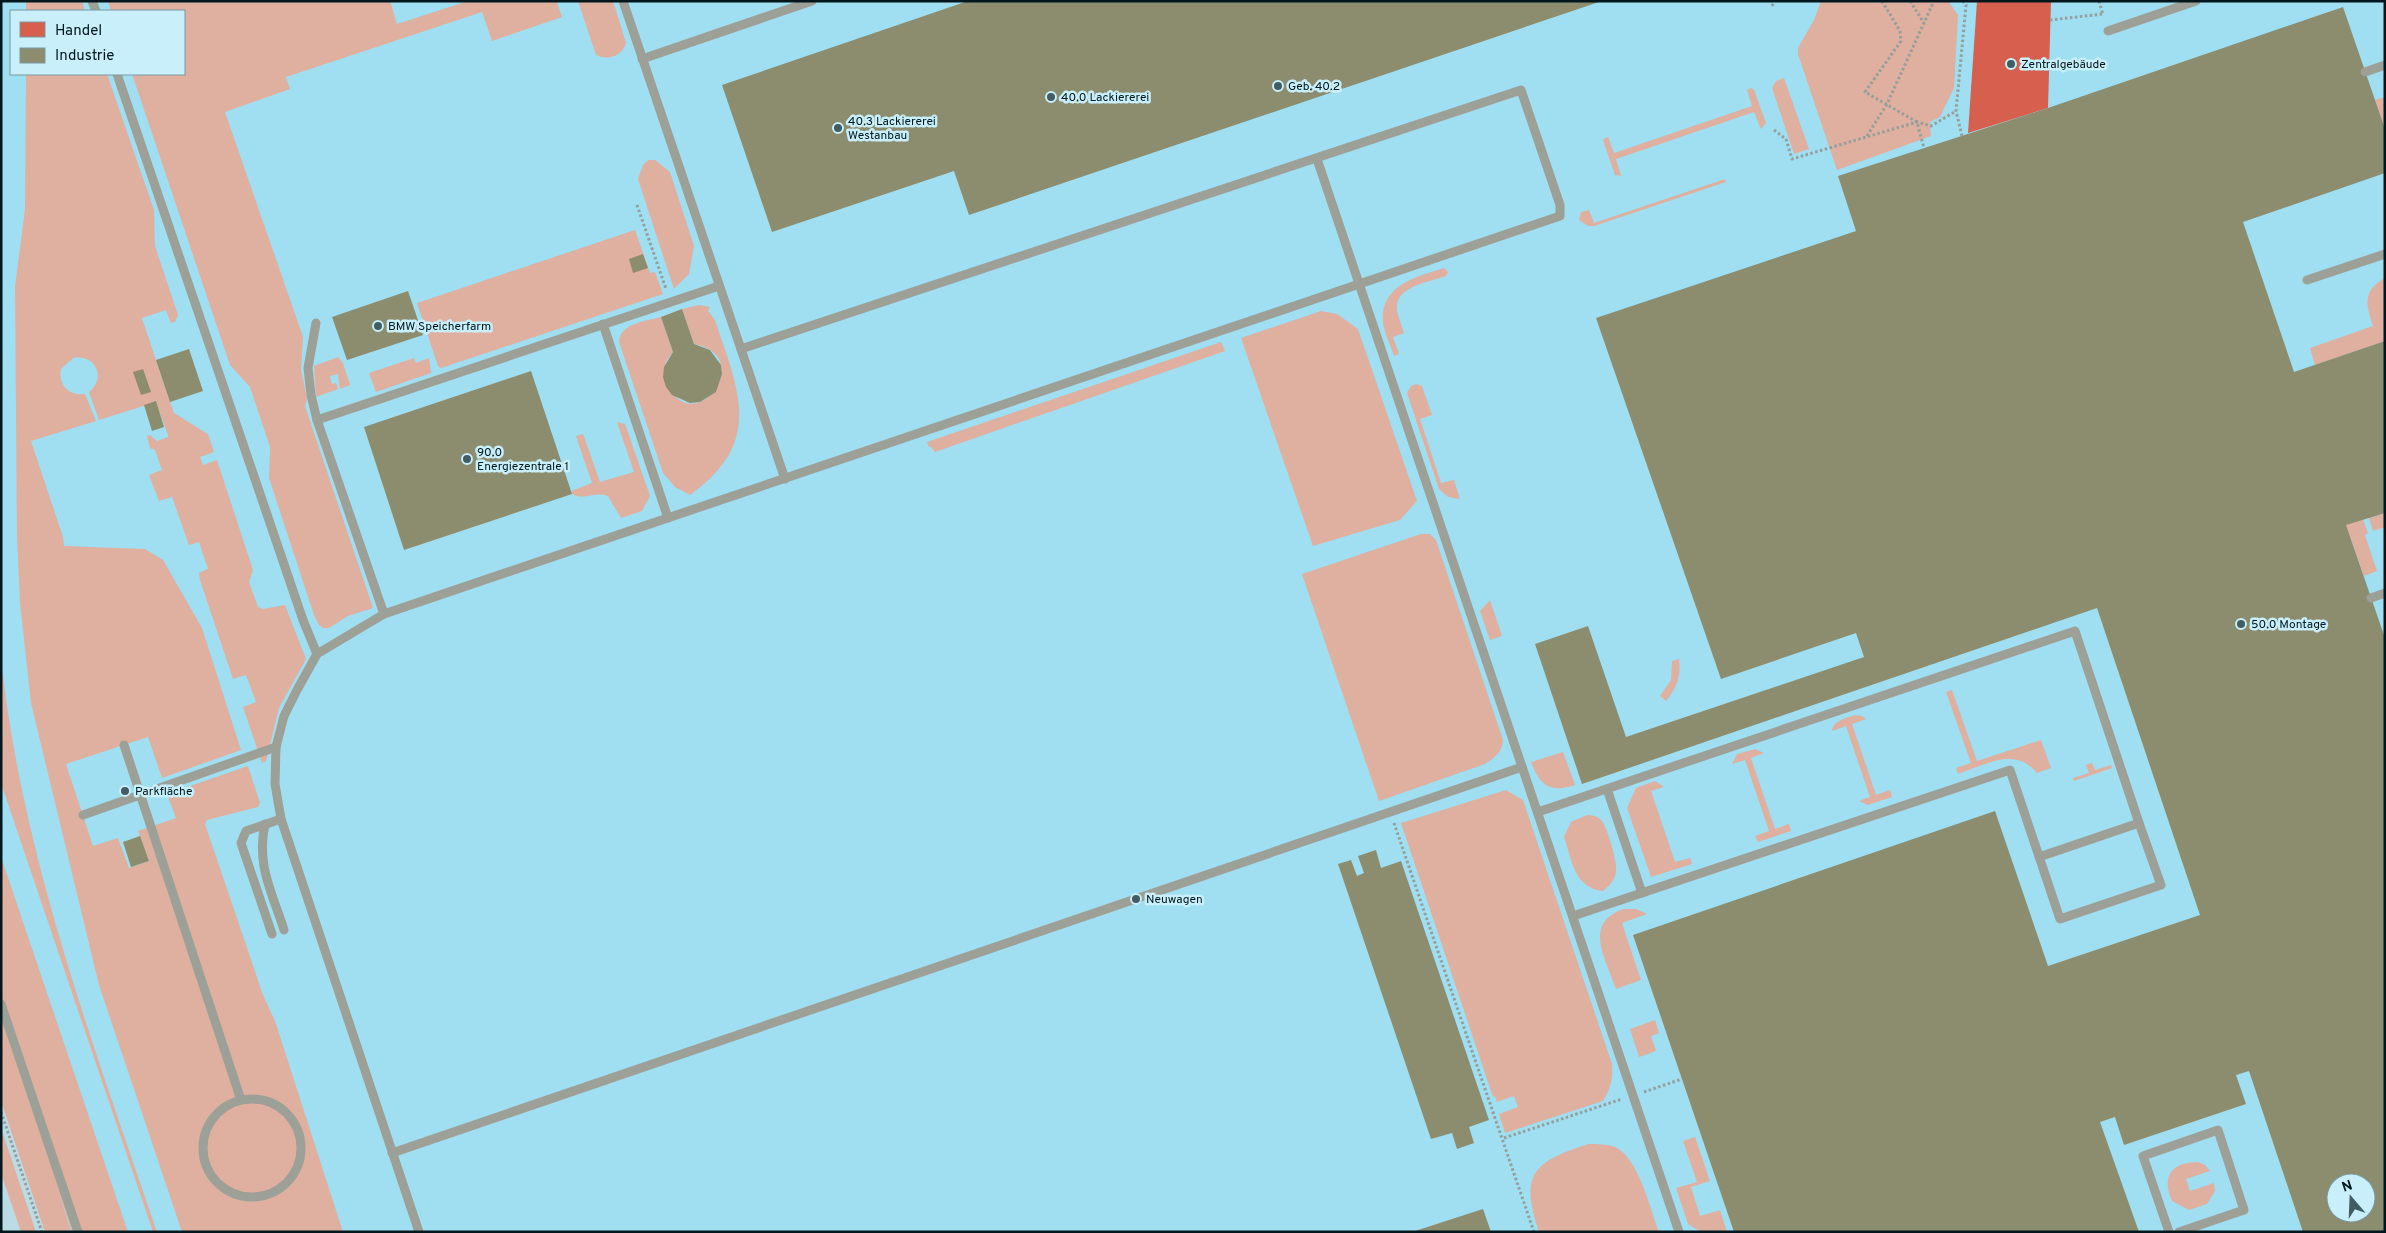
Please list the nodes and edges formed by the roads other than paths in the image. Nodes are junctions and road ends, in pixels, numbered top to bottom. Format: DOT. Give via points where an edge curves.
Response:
graph roads {
  1 [pos="623,1"];
  2 [pos="812,1"];
  3 [pos="2196,1"];
  4 [pos="2184,3"];
  5 [pos="2108,31"];
  6 [pos="642,59"];
  7 [pos="2385,65"];
  8 [pos="2365,72"];
  9 [pos="117,75"];
  10 [pos="1317,159"];
  11 [pos="2385,254"];
  12 [pos="2307,280"];
  13 [pos="1360,284"];
  14 [pos="719,286"];
  15 [pos="316,323"];
  16 [pos="604,324"];
  17 [pos="741,349"];
  18 [pos="318,420"];
  19 [pos="785,479"];
  20 [pos="668,518"];
  21 [pos="2385,593"];
  22 [pos="2371,598"];
  23 [pos="384,614"];
  24 [pos="317,654"];
  25 [pos="124,745"];
  26 [pos="276,746"];
  27 [pos="1522,767"];
  28 [pos="1607,789"];
  29 [pos="140,794"];
  30 [pos="1538,812"];
  31 [pos="83,815"];
  32 [pos="281,819"];
  33 [pos="2139,823"];
  34 [pos="265,824"];
  35 [pos="2039,857"];
  36 [pos="1642,893"];
  37 [pos="1572,916"];
  38 [pos="284,930"];
  39 [pos="272,934"];
  40 [pos="1,1004"];
  41 [pos="241,1100"];
  42 [pos="392,1153"];
  43 [pos="78,1232"];
  44 [pos="419,1232"];
  45 [pos="1679,1232"];
  46 [pos="2169,1232"];
  47 [pos="2178,1232"];
  1 -- 6 [label="lane"];
  2 -- 6 [label="lane"];
  3 -- 4 [label="lane"];
  4 -- 5 [label="lane"];
  6 -- 14 [label="lane"];
  7 -- 8 [label="lane"];
  9 -- 24 [label="lane"];
  10 -- 13 [label="lane"];
  10 -- 13 [label="lane" via="1522,90 1560,205 1560,216"];
  10 -- 17 [label="lane"];
  11 -- 12 [label="lane"];
  13 -- 19 [label="lane"];
  13 -- 27 [label="lane"];
  14 -- 16 [label="lane"];
  14 -- 17 [label="lane"];
  15 -- 18 [label="lane" via="308,368"];
  16 -- 18 [label="lane"];
  16 -- 20 [label="lane"];
  17 -- 19 [label="lane"];
  18 -- 23 [label="lane"];
  19 -- 20 [label="lane"];
  20 -- 23 [label="lane"];
  21 -- 22 [label="lane"];
  23 -- 24 [label="lane"];
  24 -- 26 [label="lane" via="284,716"];
  25 -- 29 [label="lane"];
  26 -- 29 [label="lane"];
  26 -- 32 [label="lane" via="275,784"];
  27 -- 30 [label="lane"];
  27 -- 42 [label="lane"];
  28 -- 30 [label="lane"];
  28 -- 33 [label="lane" via="2076,631"];
  28 -- 36 [label="lane"];
  29 -- 31 [label="lane"];
  29 -- 41 [label="lane"];
  30 -- 37 [label="lane"];
  32 -- 34 [label="lane"];
  32 -- 42 [label="lane"];
  33 -- 35 [label="lane"];
  33 -- 35 [label="lane" via="2161,885 2060,919"];
  34 -- 38 [label="lane" via="260,845 262,863"];
  34 -- 39 [label="lane" via="246,831 241,843"];
  35 -- 36 [label="lane" via="2010,770"];
  36 -- 37 [label="lane"];
  37 -- 45 [label="lane"];
  40 -- 43 [label="lane"];
  41 -- 41 [label="lane" via="228,1104 209,1123 203,1142 205,1162 219,1185 230,1192 243,1196 269,1194 281,1188 298,1167 301,1140 290,1116 274,1104 254,1098"];
  42 -- 44 [label="lane"];
  46 -- 47 [label="lane" via="2143,1156 2218,1130 2244,1210"];
}
